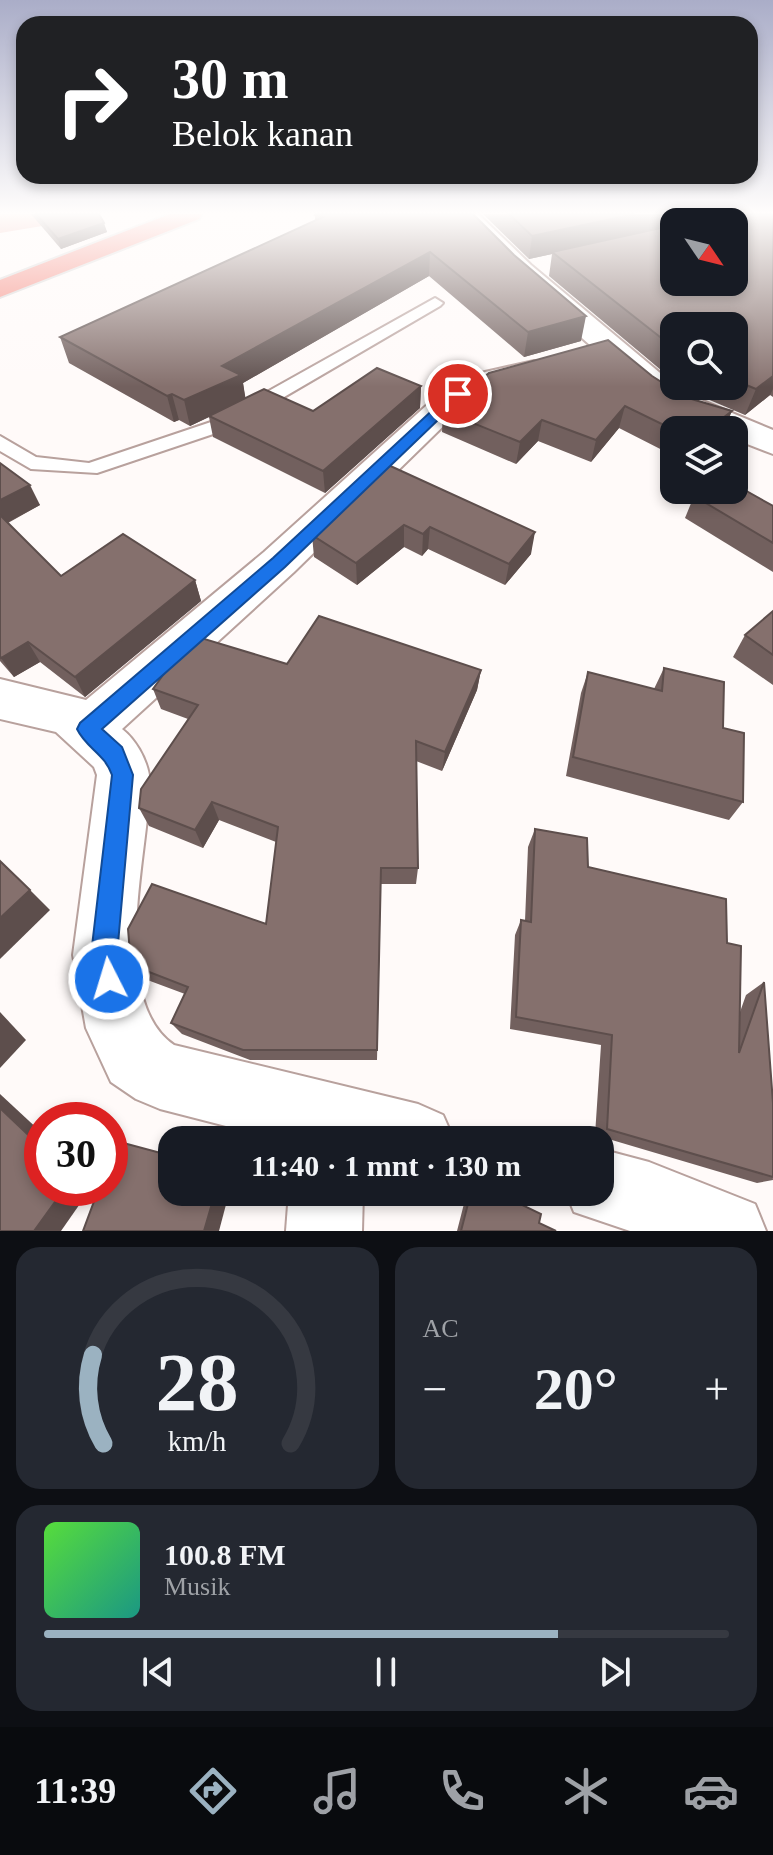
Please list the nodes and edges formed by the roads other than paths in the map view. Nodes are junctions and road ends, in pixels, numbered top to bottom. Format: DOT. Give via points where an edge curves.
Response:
graph roads {
  1 [pos="45,271"];
  2 [pos="522,271"];
  3 [pos="0,289"];
  4 [pos="435,303"];
  5 [pos="608,346"];
  6 [pos="0,442"];
  7 [pos="773,443"];
  8 [pos="0,699"];
  9 [pos="87,729"];
  10 [pos="320,1126"];
  11 [pos="614,1190"];
  12 [pos="325,1206"];
  13 [pos="324,1231"];
  14 [pos="728,1231"];
  1 -- 3 [label="highway"];
  2 -- 5 [label="street"];
  4 -- 6 [label="lane" via="224,424 90,469 31,463"];
  5 -- 7 [label="street" via="672,400"];
  5 -- 9 [label="street" via="474,384 458,394 279,562"];
  8 -- 9 [label="street" via="71,715"];
  9 -- 10 [label="street" via="115,754 123,775 104,955 119,1028 135,1058 160,1075"];
  11 -- 14 [label="street"];
  12 -- 13 [label="street"];
}
